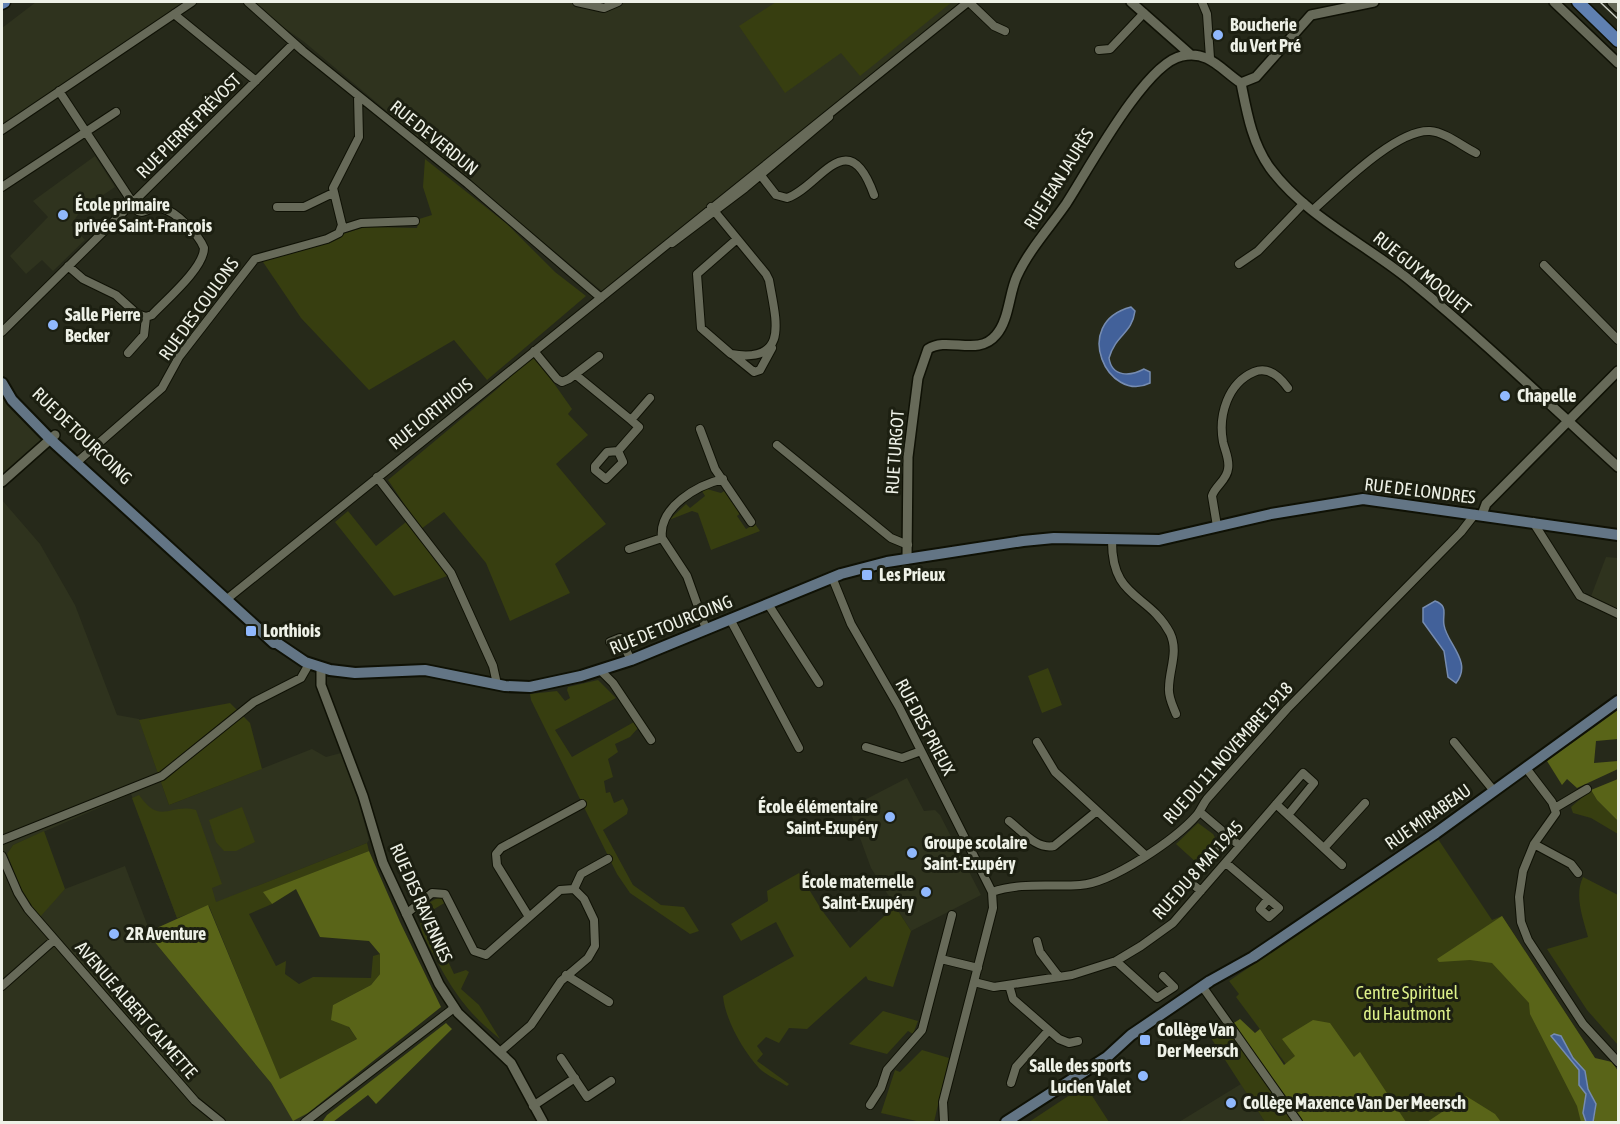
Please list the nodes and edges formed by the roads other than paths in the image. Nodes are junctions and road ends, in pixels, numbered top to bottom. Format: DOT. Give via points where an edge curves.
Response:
graph roads {
  1 [pos="192,2"];
  2 [pos="248,2"];
  3 [pos="577,2"];
  4 [pos="618,2"];
  5 [pos="967,2"];
  6 [pos="1131,2"];
  7 [pos="1202,2"];
  8 [pos="1374,2"];
  9 [pos="1554,2"];
  10 [pos="1578,2"];
  11 [pos="1587,2"];
  12 [pos="1612,2"];
  13 [pos="1618,8"];
  14 [pos="1144,13"];
  15 [pos="174,14"];
  16 [pos="1005,31"];
  17 [pos="1618,32"];
  18 [pos="1618,41"];
  19 [pos="294,43"];
  20 [pos="1099,50"];
  21 [pos="1191,54"];
  22 [pos="1210,58"];
  23 [pos="1618,63"];
  24 [pos="256,81"];
  25 [pos="1241,83"];
  26 [pos="59,91"];
  27 [pos="358,96"];
  28 [pos="116,111"];
  29 [pos="2,129"];
  30 [pos="85,131"];
  31 [pos="1476,153"];
  32 [pos="758,173"];
  33 [pos="2,187"];
  34 [pos="333,193"];
  35 [pos="874,195"];
  36 [pos="1304,202"];
  37 [pos="133,204"];
  38 [pos="277,207"];
  39 [pos="713,210"];
  40 [pos="1313,210"];
  41 [pos="414,221"];
  42 [pos="342,229"];
  43 [pos="737,239"];
  44 [pos="1239,264"];
  45 [pos="1544,265"];
  46 [pos="68,266"];
  47 [pos="601,298"];
  48 [pos="146,317"];
  49 [pos="2,332"];
  50 [pos="1618,340"];
  51 [pos="772,346"];
  52 [pos="928,349"];
  53 [pos="534,351"];
  54 [pos="128,353"];
  55 [pos="734,355"];
  56 [pos="599,356"];
  57 [pos="1618,371"];
  58 [pos="578,376"];
  59 [pos="2,381"];
  60 [pos="1288,388"];
  61 [pos="650,398"];
  62 [pos="631,420"];
  63 [pos="1569,421"];
  64 [pos="700,429"];
  65 [pos="53,437"];
  66 [pos="777,445"];
  67 [pos="618,451"];
  68 [pos="79,461"];
  69 [pos="1618,467"];
  70 [pos="377,477"];
  71 [pos="723,479"];
  72 [pos="2,482"];
  73 [pos="1478,514"];
  74 [pos="751,522"];
  75 [pos="1533,522"];
  76 [pos="1217,526"];
  77 [pos="1618,535"];
  78 [pos="662,538"];
  79 [pos="1112,539"];
  80 [pos="908,545"];
  81 [pos="629,549"];
  82 [pos="907,559"];
  83 [pos="832,577"];
  84 [pos="227,599"];
  85 [pos="768,604"];
  86 [pos="1618,614"];
  87 [pos="730,619"];
  88 [pos="706,629"];
  89 [pos="610,642"];
  90 [pos="631,660"];
  91 [pos="308,667"];
  92 [pos="320,671"];
  93 [pos="601,671"];
  94 [pos="819,683"];
  95 [pos="497,684"];
  96 [pos="1618,701"];
  97 [pos="1176,714"];
  98 [pos="651,740"];
  99 [pos="1037,742"];
  100 [pos="1454,742"];
  101 [pos="866,747"];
  102 [pos="799,748"];
  103 [pos="921,751"];
  104 [pos="1526,768"];
  105 [pos="1587,789"];
  106 [pos="1494,791"];
  107 [pos="1365,803"];
  108 [pos="582,804"];
  109 [pos="1276,804"];
  110 [pos="1555,808"];
  111 [pos="1097,811"];
  112 [pos="1200,812"];
  113 [pos="1288,815"];
  114 [pos="1009,820"];
  115 [pos="1229,837"];
  116 [pos="2,840"];
  117 [pos="1534,844"];
  118 [pos="1240,846"];
  119 [pos="1324,848"];
  120 [pos="1145,855"];
  121 [pos="2,856"];
  122 [pos="608,859"];
  123 [pos="1226,863"];
  124 [pos="1342,865"];
  125 [pos="1578,873"];
  126 [pos="574,890"];
  127 [pos="1201,891"];
  128 [pos="992,892"];
  129 [pos="1268,899"];
  130 [pos="406,914"];
  131 [pos="952,915"];
  132 [pos="529,916"];
  133 [pos="54,940"];
  134 [pos="1037,941"];
  135 [pos="941,959"];
  136 [pos="1116,961"];
  137 [pos="978,968"];
  138 [pos="566,975"];
  139 [pos="1162,976"];
  140 [pos="1059,977"];
  141 [pos="974,982"];
  142 [pos="1009,985"];
  143 [pos="2,986"];
  144 [pos="1204,989"];
  145 [pos="609,1002"];
  146 [pos="454,1008"];
  147 [pos="1048,1031"];
  148 [pos="1078,1041"];
  149 [pos="501,1051"];
  150 [pos="561,1058"];
  151 [pos="1618,1062"];
  152 [pos="574,1078"];
  153 [pos="611,1081"];
  154 [pos="1011,1083"];
  155 [pos="870,1105"];
  156 [pos="533,1106"];
  157 [pos="221,1122"];
  158 [pos="307,1122"];
  159 [pos="543,1122"];
  160 [pos="944,1122"];
  161 [pos="1006,1122"];
  162 [pos="1298,1122"];
  1 -- 15 [label="street"];
  2 -- 19 [label="street, RUE DE VERDUN"];
  3 -- 4 [label="street" via="604,8"];
  5 -- 16 [label="street, RUE LORTHIOIS"];
  5 -- 32 [label="street, RUE LORTHIOIS" via="819,127"];
  6 -- 14 [label="street"];
  7 -- 22 [label="street" via="1207,14"];
  8 -- 25 [label="street" via="1311,15 1256,77"];
  9 -- 23 [label="street"];
  10 -- 18 [label="main road"];
  11 -- 17 [label="main road"];
  12 -- 13 [label="street"];
  14 -- 20 [label="street" via="1110,49"];
  14 -- 21 [label="street"];
  15 -- 24 [label="street"];
  15 -- 26 [label="street"];
  19 -- 24 [label="street, RUE PIERRE PRÉVOST"];
  19 -- 27 [label="street, RUE DE VERDUN"];
  21 -- 22 [label="street"];
  21 -- 52 [label="street, RUE JEAN JAURÈS" via="1178,57 1159,71 1109,131 1018,273 998,334 981,345 937,345"];
  22 -- 25 [label="street"];
  24 -- 37 [label="street, RUE PIERRE PRÉVOST"];
  25 -- 36 [label="street, RUE GUY MOQUET" via="1257,147 1276,175"];
  26 -- 29 [label="street"];
  26 -- 30 [label="street"];
  27 -- 34 [label="street" via="359,135 336,178"];
  27 -- 47 [label="street, RUE DE VERDUN"];
  28 -- 30 [label="street"];
  30 -- 33 [label="street"];
  30 -- 37 [label="street"];
  31 -- 40 [label="street" via="1435,132 1418,133 1374,156"];
  32 -- 35 [label="street" via="776,195 787,198 832,164 848,163 863,172"];
  32 -- 39 [label="street, RUE LORTHIOIS"];
  34 -- 38 [label="street" via="304,207"];
  34 -- 42 [label="street"];
  36 -- 40 [label="street, RUE GUY MOQUET"];
  36 -- 44 [label="street" via="1258,251"];
  37 -- 46 [label="street, RUE PIERRE PRÉVOST"];
  37 -- 48 [label="street" via="140,212 155,208 168,211 204,249 193,272"];
  39 -- 43 [label="street"];
  39 -- 47 [label="street, RUE LORTHIOIS"];
  40 -- 63 [label="street, RUE GUY MOQUET" via="1413,282"];
  41 -- 42 [label="street, RUE DES COULONS" via="361,223"];
  42 -- 68 [label="street, RUE DES COULONS" via="327,239 255,259 179,357 162,388"];
  43 -- 51 [label="street" via="769,280 775,336"];
  43 -- 55 [label="street" via="700,268 696,277 701,328"];
  45 -- 50 [label="street"];
  46 -- 48 [label="street"];
  46 -- 49 [label="street, RUE PIERRE PRÉVOST"];
  47 -- 53 [label="street, RUE LORTHIOIS"];
  48 -- 54 [label="street" via="144,335"];
  51 -- 55 [label="street" via="763,353"];
  51 -- 55 [label="street" via="760,370 754,372"];
  52 -- 80 [label="street, RUE TURGOT" via="918,378 908,457"];
  53 -- 58 [label="street" via="559,381"];
  53 -- 70 [label="street, RUE LORTHIOIS"];
  56 -- 58 [label="street"];
  57 -- 63 [label="street"];
  58 -- 62 [label="street"];
  59 -- 65 [label="main road, RUE DE TOURCOING" via="12,400"];
  60 -- 76 [label="street" via="1270,371 1261,370 1240,379 1229,394 1222,427 1229,467 1212,496"];
  61 -- 62 [label="street"];
  62 -- 67 [label="street" via="639,427"];
  63 -- 69 [label="street, RUE GUY MOQUET"];
  63 -- 73 [label="street"];
  64 -- 71 [label="street" via="715,469"];
  65 -- 68 [label="main road, RUE DE TOURCOING"];
  65 -- 72 [label="street"];
  66 -- 80 [label="street" via="891,538"];
  68 -- 84 [label="main road, RUE DE TOURCOING"];
  70 -- 84 [label="street, RUE LORTHIOIS"];
  70 -- 95 [label="street" via="451,573 493,666"];
  71 -- 74 [label="street"];
  71 -- 78 [label="street" via="699,487 671,510 662,524"];
  73 -- 75 [label="main road, RUE DE LONDRES"];
  73 -- 76 [label="main road, RUE DE LONDRES" via="1359,499"];
  73 -- 112 [label="street, RUE DU 11 NOVEMBRE 1918" via="1277,719"];
  75 -- 77 [label="main road, RUE DE LONDRES"];
  75 -- 86 [label="street" via="1580,596"];
  76 -- 79 [label="main road, RUE DE LONDRES" via="1159,540"];
  78 -- 81 [label="street"];
  78 -- 88 [label="street" via="687,576"];
  79 -- 82 [label="main road, RUE DE LONDRES" via="1042,538"];
  79 -- 97 [label="street" via="1117,575 1165,625 1172,640 1169,692"];
  80 -- 82 [label="street, RUE TURGOT"];
  82 -- 83 [label="main road, RUE DE TOURCOING"];
  83 -- 85 [label="main road, RUE DE TOURCOING"];
  83 -- 103 [label="street, RUE DES PRIEUX" via="851,624"];
  84 -- 91 [label="main road, RUE DE TOURCOING" via="287,656"];
  85 -- 87 [label="main road, RUE DE TOURCOING"];
  85 -- 94 [label="street"];
  87 -- 88 [label="main road, RUE DE TOURCOING"];
  87 -- 102 [label="street"];
  88 -- 90 [label="main road, RUE DE TOURCOING"];
  89 -- 90 [label="street" via="621,638"];
  90 -- 93 [label="main road, RUE DE TOURCOING"];
  91 -- 92 [label="main road, RUE DE TOURCOING"];
  91 -- 116 [label="street" via="296,681 254,702 162,776"];
  92 -- 95 [label="main road, RUE DE TOURCOING" via="414,670"];
  92 -- 130 [label="street, RUE DES RAVENNES" via="379,853"];
  93 -- 95 [label="main road, RUE DE TOURCOING" via="530,687"];
  93 -- 98 [label="street"];
  96 -- 104 [label="main road, RUE MIRABEAU"];
  99 -- 111 [label="street" via="1055,772"];
  100 -- 106 [label="street"];
  101 -- 103 [label="street" via="902,758"];
  103 -- 128 [label="street, RUE DES PRIEUX"];
  104 -- 106 [label="main road, RUE MIRABEAU"];
  104 -- 110 [label="street"];
  105 -- 110 [label="street"];
  106 -- 144 [label="main road, RUE MIRABEAU"];
  107 -- 119 [label="street"];
  108 -- 132 [label="street" via="496,854 497,865"];
  109 -- 113 [label="street"];
  109 -- 113 [label="street, RUE DU 8 MAI 1945" via="1303,773 1314,783"];
  109 -- 118 [label="street, RUE DU 8 MAI 1945"];
  110 -- 117 [label="street" via="1554,817"];
  111 -- 114 [label="street" via="1048,847 1040,846"];
  111 -- 120 [label="street"];
  112 -- 115 [label="street"];
  112 -- 120 [label="street, RUE DU 11 NOVEMBRE 1918" via="1171,839"];
  113 -- 119 [label="street"];
  115 -- 118 [label="street"];
  115 -- 127 [label="street" via="1190,882"];
  117 -- 125 [label="street" via="1571,864"];
  117 -- 151 [label="street" via="1520,883 1523,927 1587,1029"];
  118 -- 123 [label="street, RUE DU 8 MAI 1945"];
  119 -- 124 [label="street"];
  120 -- 128 [label="street, RUE DU 11 NOVEMBRE 1918" via="1089,884 1008,887"];
  121 -- 133 [label="street" via="21,899"];
  122 -- 126 [label="street" via="581,874"];
  123 -- 127 [label="street, RUE DU 8 MAI 1945"];
  123 -- 129 [label="street"];
  126 -- 132 [label="street" via="566,888 555,893"];
  126 -- 138 [label="street" via="591,912 596,938 588,958"];
  127 -- 136 [label="street, RUE DU 8 MAI 1945" via="1163,931"];
  128 -- 137 [label="street" via="993,908"];
  130 -- 132 [label="street" via="432,893 446,894 474,951 481,955 490,953"];
  130 -- 146 [label="street, RUE DES RAVENNES"];
  131 -- 135 [label="street"];
  133 -- 143 [label="street, AVENUE ALBERT CALMETTE"];
  133 -- 157 [label="street, AVENUE ALBERT CALMETTE" via="201,1107"];
  134 -- 140 [label="street" via="1040,952"];
  135 -- 137 [label="street"];
  135 -- 155 [label="street" via="924,1025 887,1070"];
  136 -- 139 [label="street" via="1157,998 1174,987"];
  136 -- 140 [label="street, RUE DU 8 MAI 1945"];
  137 -- 141 [label="street"];
  138 -- 145 [label="street"];
  138 -- 149 [label="street" via="536,1019"];
  140 -- 142 [label="street, RUE DU 8 MAI 1945"];
  141 -- 142 [label="street, RUE DU 8 MAI 1945" via="991,987"];
  141 -- 160 [label="street" via="943,1102"];
  142 -- 147 [label="street" via="1013,999"];
  144 -- 161 [label="main road, RUE MIRABEAU"];
  144 -- 162 [label="street"];
  146 -- 149 [label="street, RUE DES RAVENNES"];
  146 -- 158 [label="street"];
  147 -- 148 [label="street" via="1065,1042"];
  147 -- 154 [label="street" via="1016,1067"];
  149 -- 156 [label="street, RUE DES RAVENNES"];
  150 -- 152 [label="street"];
  152 -- 153 [label="street" via="586,1097"];
  152 -- 156 [label="street"];
  156 -- 159 [label="street, RUE DES RAVENNES"];
}
